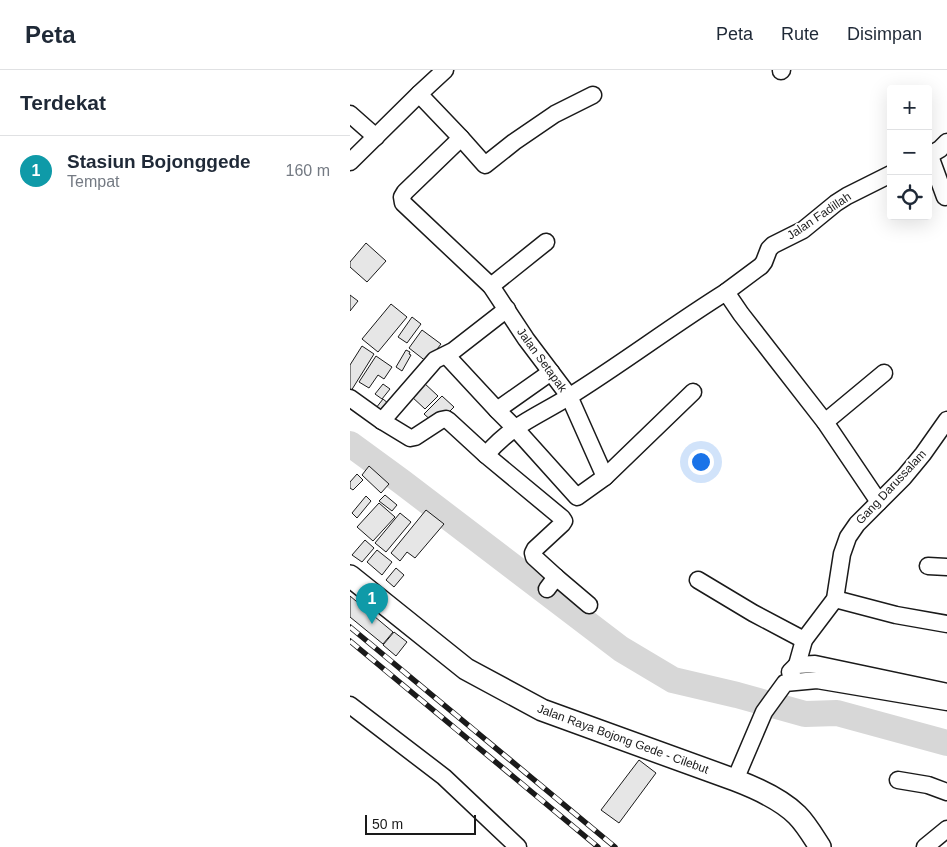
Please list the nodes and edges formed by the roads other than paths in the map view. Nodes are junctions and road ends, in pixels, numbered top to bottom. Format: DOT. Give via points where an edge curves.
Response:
graph roads {
  1 [pos="445,70"];
  2 [pos="419,94"];
  3 [pos="593,95"];
  4 [pos="350,114"];
  5 [pos="376,137"];
  6 [pos="461,138"];
  7 [pos="947,142"];
  8 [pos="932,154"];
  9 [pos="350,162"];
  10 [pos="932,163"];
  11 [pos="889,175"];
  12 [pos="946,196"];
  13 [pos="546,242"];
  14 [pos="491,286"];
  15 [pos="726,292"];
  16 [pos="507,309"];
  17 [pos="446,355"];
  18 [pos="552,372"];
  19 [pos="884,373"];
  20 [pos="693,392"];
  21 [pos="570,396"];
  22 [pos="350,398"];
  23 [pos="497,410"];
  24 [pos="382,420"];
  25 [pos="947,420"];
  26 [pos="825,422"];
  27 [pos="515,428"];
  28 [pos="486,455"];
  29 [pos="605,477"];
  30 [pos="577,497"];
  31 [pos="878,502"];
  32 [pos="557,515"];
  33 [pos="928,566"];
  34 [pos="947,567"];
  35 [pos="350,576"];
  36 [pos="698,580"];
  37 [pos="835,599"];
  38 [pos="589,605"];
  39 [pos="947,624"];
  40 [pos="804,640"];
  41 [pos="797,665"];
  42 [pos="782,687"];
  43 [pos="947,692"];
  44 [pos="947,702"];
  45 [pos="350,705"];
  46 [pos="735,780"];
  47 [pos="898,780"];
  48 [pos="947,792"];
  49 [pos="947,829"];
  50 [pos="518,847"];
  51 [pos="820,847"];
  52 [pos="925,847"];
  1 -- 2 [label="street"];
  2 -- 5 [label="street"];
  2 -- 6 [label="street"];
  3 -- 6 [label="street" via="555,114 485,165"];
  4 -- 5 [label="street"];
  5 -- 9 [label="street"];
  6 -- 14 [label="street, Jalan Setapak" via="402,197 404,203"];
  7 -- 8 [label="street"];
  10 -- 12 [label="street"];
  11 -- 15 [label="street, Jalan Fadillah" via="847,196 803,230 773,245 761,266"];
  13 -- 14 [label="street"];
  14 -- 16 [label="street, Jalan Setapak"];
  15 -- 21 [label="street"];
  15 -- 26 [label="street"];
  16 -- 17 [label="street"];
  16 -- 18 [label="street, Jalan Setapak"];
  17 -- 23 [label="street"];
  17 -- 24 [label="street" via="428,367"];
  18 -- 21 [label="street, Jalan Setapak"];
  18 -- 23 [label="street"];
  19 -- 26 [label="street"];
  20 -- 29 [label="street"];
  21 -- 27 [label="street"];
  21 -- 29 [label="street, Jalan Setapak"];
  22 -- 24 [label="street"];
  23 -- 27 [label="street"];
  24 -- 28 [label="street" via="415,438 446,419"];
  25 -- 31 [label="street, Gang Darussalam" via="904,477"];
  26 -- 31 [label="street"];
  27 -- 28 [label="street"];
  27 -- 30 [label="street"];
  28 -- 32 [label="street"];
  29 -- 30 [label="street"];
  30 -- 32 [label="street"];
  31 -- 37 [label="street, Gang Darussalam" via="848,537"];
  32 -- 38 [label="street" via="564,521 535,549 534,557 552,583"];
  33 -- 34 [label="street"];
  35 -- 46 [label="main road, Jalan Raya Bojong Gede - Cilebut" via="466,669 542,710"];
  36 -- 40 [label="street"];
  37 -- 39 [label="street"];
  37 -- 40 [label="street, Gang Darussalam"];
  40 -- 41 [label="street, Gang Darussalam"];
  41 -- 42 [label="street, Gang Darussalam"];
  41 -- 43 [label="street" via="815,664"];
  42 -- 44 [label="street" via="817,680"];
  42 -- 46 [label="street, Gang Darussalam" via="764,712"];
  45 -- 50 [label="street" via="444,777"];
  46 -- 51 [label="main road, Jalan Raya Bojong Gede - Cilebut" via="751,786 796,814"];
  47 -- 48 [label="street"];
  49 -- 52 [label="street"];
}
